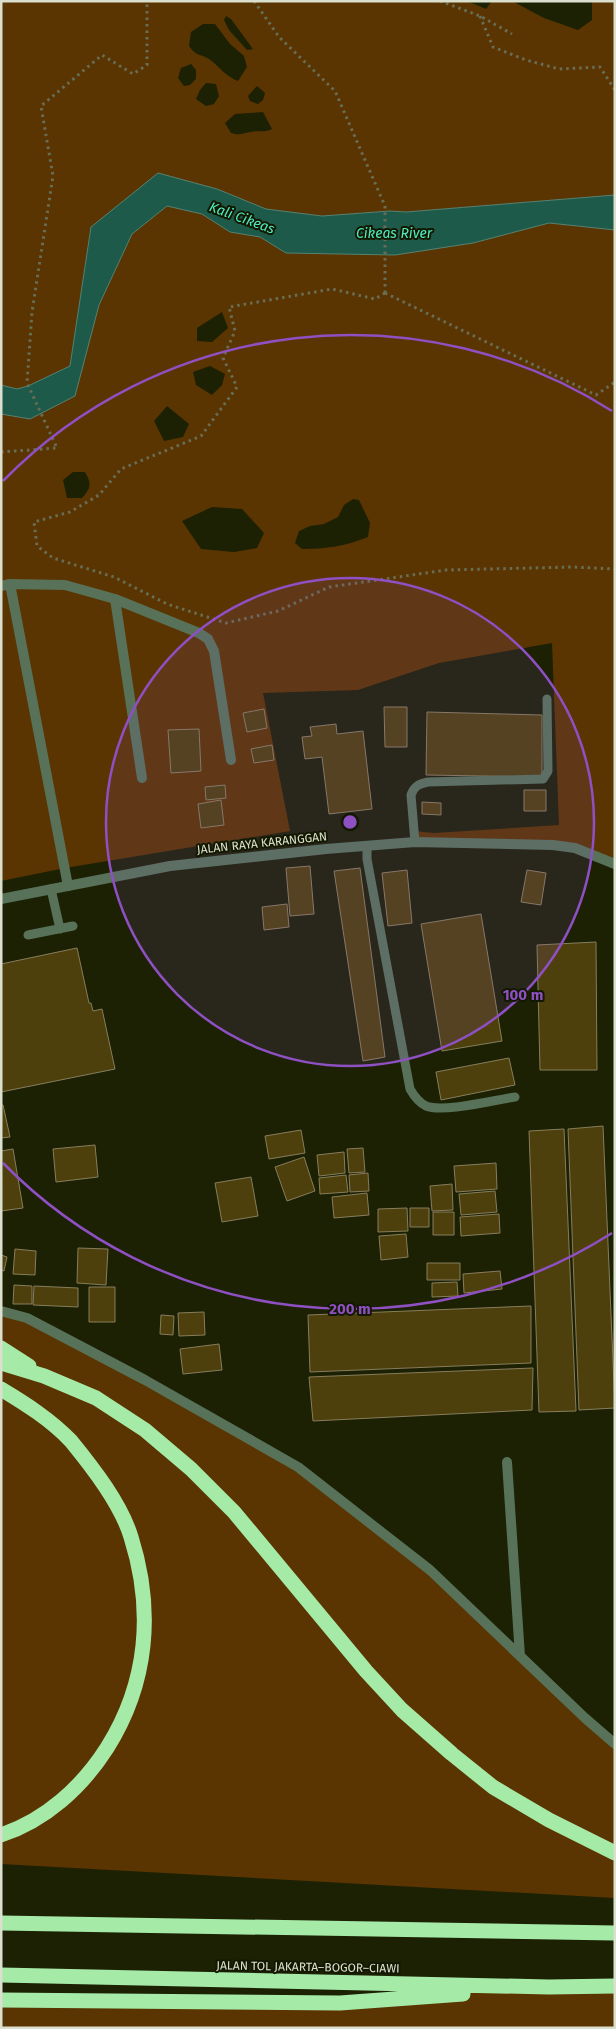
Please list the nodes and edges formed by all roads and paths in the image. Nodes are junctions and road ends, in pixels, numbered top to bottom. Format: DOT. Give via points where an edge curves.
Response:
graph roads {
  1 [pos="147,1"];
  2 [pos="254,1"];
  3 [pos="440,1"];
  4 [pos="480,16"];
  5 [pos="512,34"];
  6 [pos="615,90"];
  7 [pos="385,293"];
  8 [pos="615,382"];
  9 [pos="1,452"];
  10 [pos="615,569"];
  11 [pos="6,585"];
  12 [pos="115,599"];
  13 [pos="547,699"];
  14 [pos="230,760"];
  15 [pos="142,778"];
  16 [pos="416,842"];
  17 [pos="367,846"];
  18 [pos="615,864"];
  19 [pos="68,886"];
  20 [pos="51,889"];
  21 [pos="1,899"];
  22 [pos="73,926"];
  23 [pos="60,929"];
  24 [pos="28,935"];
  25 [pos="515,1097"];
  26 [pos="1,1311"];
  27 [pos="1,1348"];
  28 [pos="1,1363"];
  29 [pos="44,1376"];
  30 [pos="1,1389"];
  31 [pos="507,1462"];
  32 [pos="520,1656"];
  33 [pos="615,1744"];
  34 [pos="1,1835"];
  35 [pos="615,1853"];
  36 [pos="1,1923"];
  37 [pos="615,1933"];
  38 [pos="1,1975"];
  39 [pos="615,1986"];
  40 [pos="549,1987"];
  41 [pos="1,2000"];
  1 -- 9 [label="path" via="147,65 133,74 102,55 41,106 52,176 32,312 27,383 56,448"];
  2 -- 7 [label="path" via="279,37 335,92 385,206"];
  3 -- 4 [label="path"];
  4 -- 5 [label="path"];
  4 -- 6 [label="path" via="493,47 558,69 600,67"];
  7 -- 8 [label="path" via="596,395"];
  7 -- 10 [label="path" via="375,299 332,289 229,307 235,331 223,358 237,387 200,436 121,469 99,495 70,512 34,522 37,546 53,558 114,576 167,604 226,623 278,612 329,587 446,570"];
  11 -- 12 [label="street" via="66,585"];
  11 -- 19 [label="street"];
  12 -- 14 [label="street" via="208,639 214,651"];
  12 -- 15 [label="street"];
  13 -- 16 [label="lane" via="548,771 543,779 419,784 411,795"];
  16 -- 17 [label="street, JALAN RAYA KARANGGAN"];
  16 -- 18 [label="street, JALAN RAYA KARANGGAN" via="553,845 575,848"];
  17 -- 19 [label="street, JALAN RAYA KARANGGAN" via="170,866"];
  17 -- 25 [label="lane" via="410,1089 415,1098 438,1109"];
  19 -- 20 [label="street, JALAN RAYA KARANGGAN"];
  20 -- 21 [label="street, JALAN RAYA KARANGGAN"];
  20 -- 23 [label="lane"];
  22 -- 23 [label="lane"];
  23 -- 24 [label="lane"];
  26 -- 32 [label="street" via="27,1318 60,1335 298,1467 430,1570"];
  27 -- 29 [label="highway"];
  28 -- 29 [label="highway"];
  29 -- 35 [label="highway" via="96,1398 145,1430 191,1468 234,1512 366,1671 402,1710 452,1754 493,1787"];
  30 -- 34 [label="highway" via="35,1410 70,1441 111,1494 133,1544 142,1586 144,1637 137,1680 122,1724 100,1759 77,1787 45,1814"];
  31 -- 32 [label="street"];
  32 -- 33 [label="street"];
  36 -- 37 [label="highway"];
  38 -- 40 [label="highway, JALAN TOL JAKARTA–BOGOR–CIAWI"];
  39 -- 40 [label="highway, JALAN TOL JAKARTA–BOGOR–CIAWI"];
  40 -- 41 [label="highway" via="340,2003"];
}
